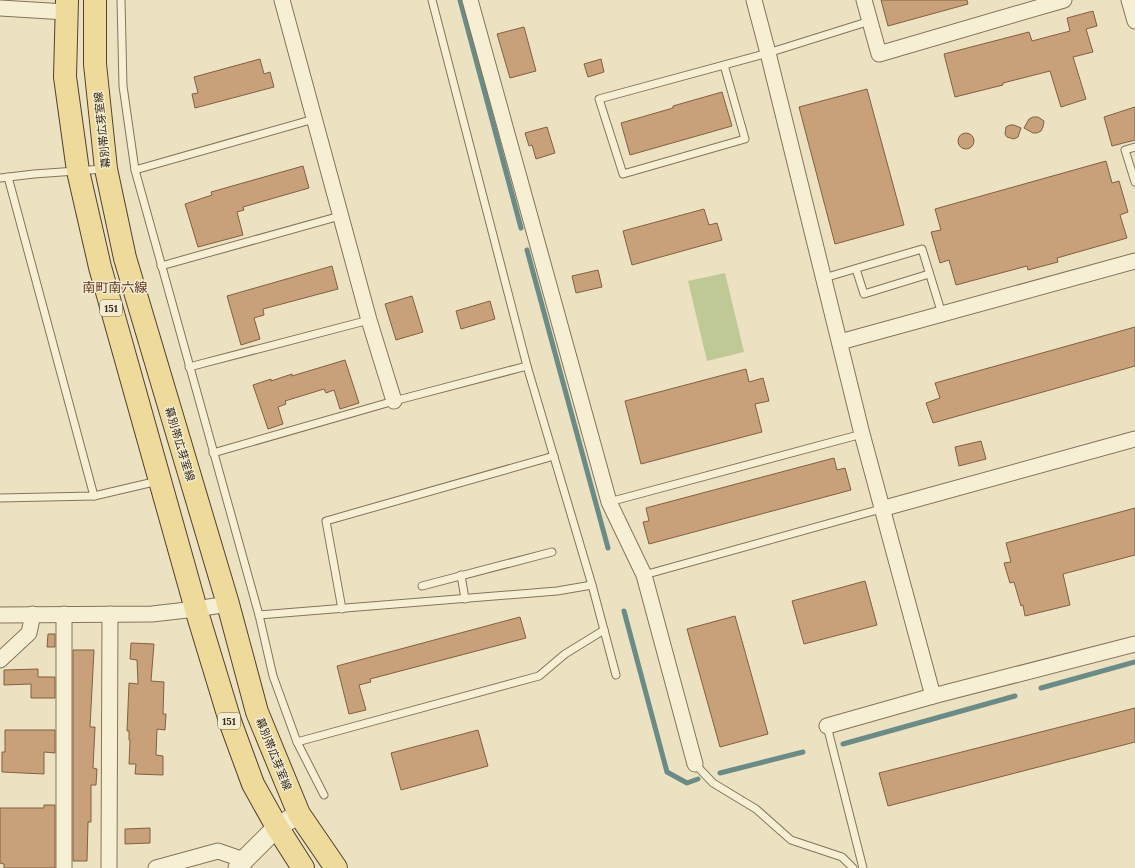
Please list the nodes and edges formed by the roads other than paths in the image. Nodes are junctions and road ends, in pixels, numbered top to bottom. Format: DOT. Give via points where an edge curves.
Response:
graph roads {
  1 [pos="95,0"];
  2 [pos="121,0"];
  3 [pos="282,0"];
  4 [pos="432,0"];
  5 [pos="470,0"];
  6 [pos="754,0"];
  7 [pos="864,0"];
  8 [pos="1064,0"];
  9 [pos="1129,0"];
  10 [pos="66,6"];
  11 [pos="0,8"];
  12 [pos="870,21"];
  13 [pos="1135,21"];
  14 [pos="768,53"];
  15 [pos="724,65"];
  16 [pos="314,119"];
  17 [pos="1135,147"];
  18 [pos="106,169"];
  19 [pos="134,170"];
  20 [pos="78,171"];
  21 [pos="8,177"];
  22 [pos="0,178"];
  23 [pos="1135,182"];
  24 [pos="340,216"];
  25 [pos="1135,261"];
  26 [pos="161,266"];
  27 [pos="856,269"];
  28 [pos="929,274"];
  29 [pos="824,278"];
  30 [pos="942,314"];
  31 [pos="369,320"];
  32 [pos="840,342"];
  33 [pos="527,366"];
  34 [pos="189,367"];
  35 [pos="394,401"];
  36 [pos="862,434"];
  37 [pos="1135,439"];
  38 [pos="213,453"];
  39 [pos="554,456"];
  40 [pos="160,480"];
  41 [pos="94,496"];
  42 [pos="0,498"];
  43 [pos="609,502"];
  44 [pos="881,509"];
  45 [pos="552,552"];
  46 [pos="461,575"];
  47 [pos="644,575"];
  48 [pos="592,585"];
  49 [pos="422,586"];
  50 [pos="466,599"];
  51 [pos="228,604"];
  52 [pos="342,608"];
  53 [pos="196,610"];
  54 [pos="0,614"];
  55 [pos="33,614"];
  56 [pos="64,614"];
  57 [pos="110,614"];
  58 [pos="259,615"];
  59 [pos="604,630"];
  60 [pos="1135,644"];
  61 [pos="0,660"];
  62 [pos="616,674"];
  63 [pos="933,696"];
  64 [pos="827,726"];
  65 [pos="297,742"];
  66 [pos="695,764"];
  67 [pos="324,795"];
  68 [pos="299,814"];
  69 [pos="277,827"];
  70 [pos="241,864"];
  71 [pos="64,868"];
  72 [pos="109,868"];
  73 [pos="156,868"];
  74 [pos="303,868"];
  75 [pos="336,868"];
  76 [pos="853,868"];
  77 [pos="863,868"];
  1 -- 18 [label="main road, 幕別帯広芽室線 / 151" via="95,64"];
  2 -- 19 [label="lane" via="123,86"];
  3 -- 16 [label="street"];
  4 -- 33 [label="lane"];
  5 -- 43 [label="street"];
  6 -- 14 [label="street"];
  7 -- 12 [label="street"];
  8 -- 12 [label="street" via="879,54"];
  9 -- 13 [label="street"];
  10 -- 11 [label="street"];
  10 -- 20 [label="main road, 151" via="65,77"];
  12 -- 14 [label="lane"];
  14 -- 15 [label="lane"];
  14 -- 29 [label="street"];
  15 -- 15 [label="lane" via="599,99 623,174 745,139"];
  16 -- 19 [label="lane"];
  16 -- 24 [label="street"];
  17 -- 23 [label="lane" via="1125,150"];
  18 -- 20 [label="lane"];
  18 -- 51 [label="main road, 幕別帯広芽室線 / 151" via="125,258"];
  19 -- 26 [label="lane"];
  20 -- 21 [label="lane"];
  20 -- 40 [label="main road, 151" via="100,267"];
  21 -- 22 [label="lane"];
  21 -- 41 [label="lane"];
  24 -- 26 [label="lane"];
  24 -- 31 [label="street"];
  25 -- 30 [label="street"];
  26 -- 34 [label="lane"];
  27 -- 28 [label="lane" via="864,294"];
  27 -- 28 [label="lane" via="922,249"];
  27 -- 29 [label="lane"];
  28 -- 30 [label="lane"];
  29 -- 32 [label="street"];
  30 -- 32 [label="street"];
  31 -- 34 [label="lane"];
  31 -- 35 [label="street"];
  32 -- 36 [label="street"];
  33 -- 35 [label="lane"];
  33 -- 39 [label="lane"];
  34 -- 38 [label="lane"];
  35 -- 38 [label="lane"];
  36 -- 43 [label="lane"];
  36 -- 44 [label="street"];
  37 -- 44 [label="street"];
  38 -- 58 [label="lane"];
  39 -- 48 [label="lane"];
  39 -- 52 [label="lane" via="326,521"];
  40 -- 41 [label="lane"];
  40 -- 53 [label="main road, 151"];
  41 -- 42 [label="lane"];
  43 -- 47 [label="street"];
  44 -- 47 [label="lane"];
  44 -- 63 [label="street"];
  45 -- 46 [label="lane"];
  46 -- 49 [label="lane"];
  46 -- 50 [label="lane"];
  47 -- 66 [label="street"];
  48 -- 50 [label="lane" via="557,591"];
  48 -- 59 [label="lane"];
  50 -- 52 [label="lane"];
  51 -- 53 [label="street"];
  51 -- 68 [label="main road, 幕別帯広芽室線 / 151" via="257,712"];
  52 -- 58 [label="lane"];
  53 -- 57 [label="street"];
  53 -- 69 [label="main road, 151" via="230,724 253,784"];
  54 -- 55 [label="street"];
  55 -- 56 [label="street"];
  55 -- 61 [label="street" via="29,633"];
  56 -- 57 [label="street"];
  56 -- 71 [label="street"];
  57 -- 72 [label="street"];
  58 -- 65 [label="lane" via="273,676"];
  59 -- 62 [label="lane"];
  59 -- 65 [label="lane" via="565,654 539,676"];
  60 -- 63 [label="street"];
  63 -- 64 [label="street"];
  64 -- 77 [label="lane"];
  65 -- 67 [label="lane"];
  66 -- 76 [label="lane" via="713,783 756,809 791,840 842,857"];
  68 -- 69 [label="street"];
  68 -- 75 [label="main road, 幕別帯広芽室線 / 151"];
  69 -- 70 [label="street"];
  69 -- 74 [label="main road, 151"];
  70 -- 73 [label="street" via="218,851"];
}
